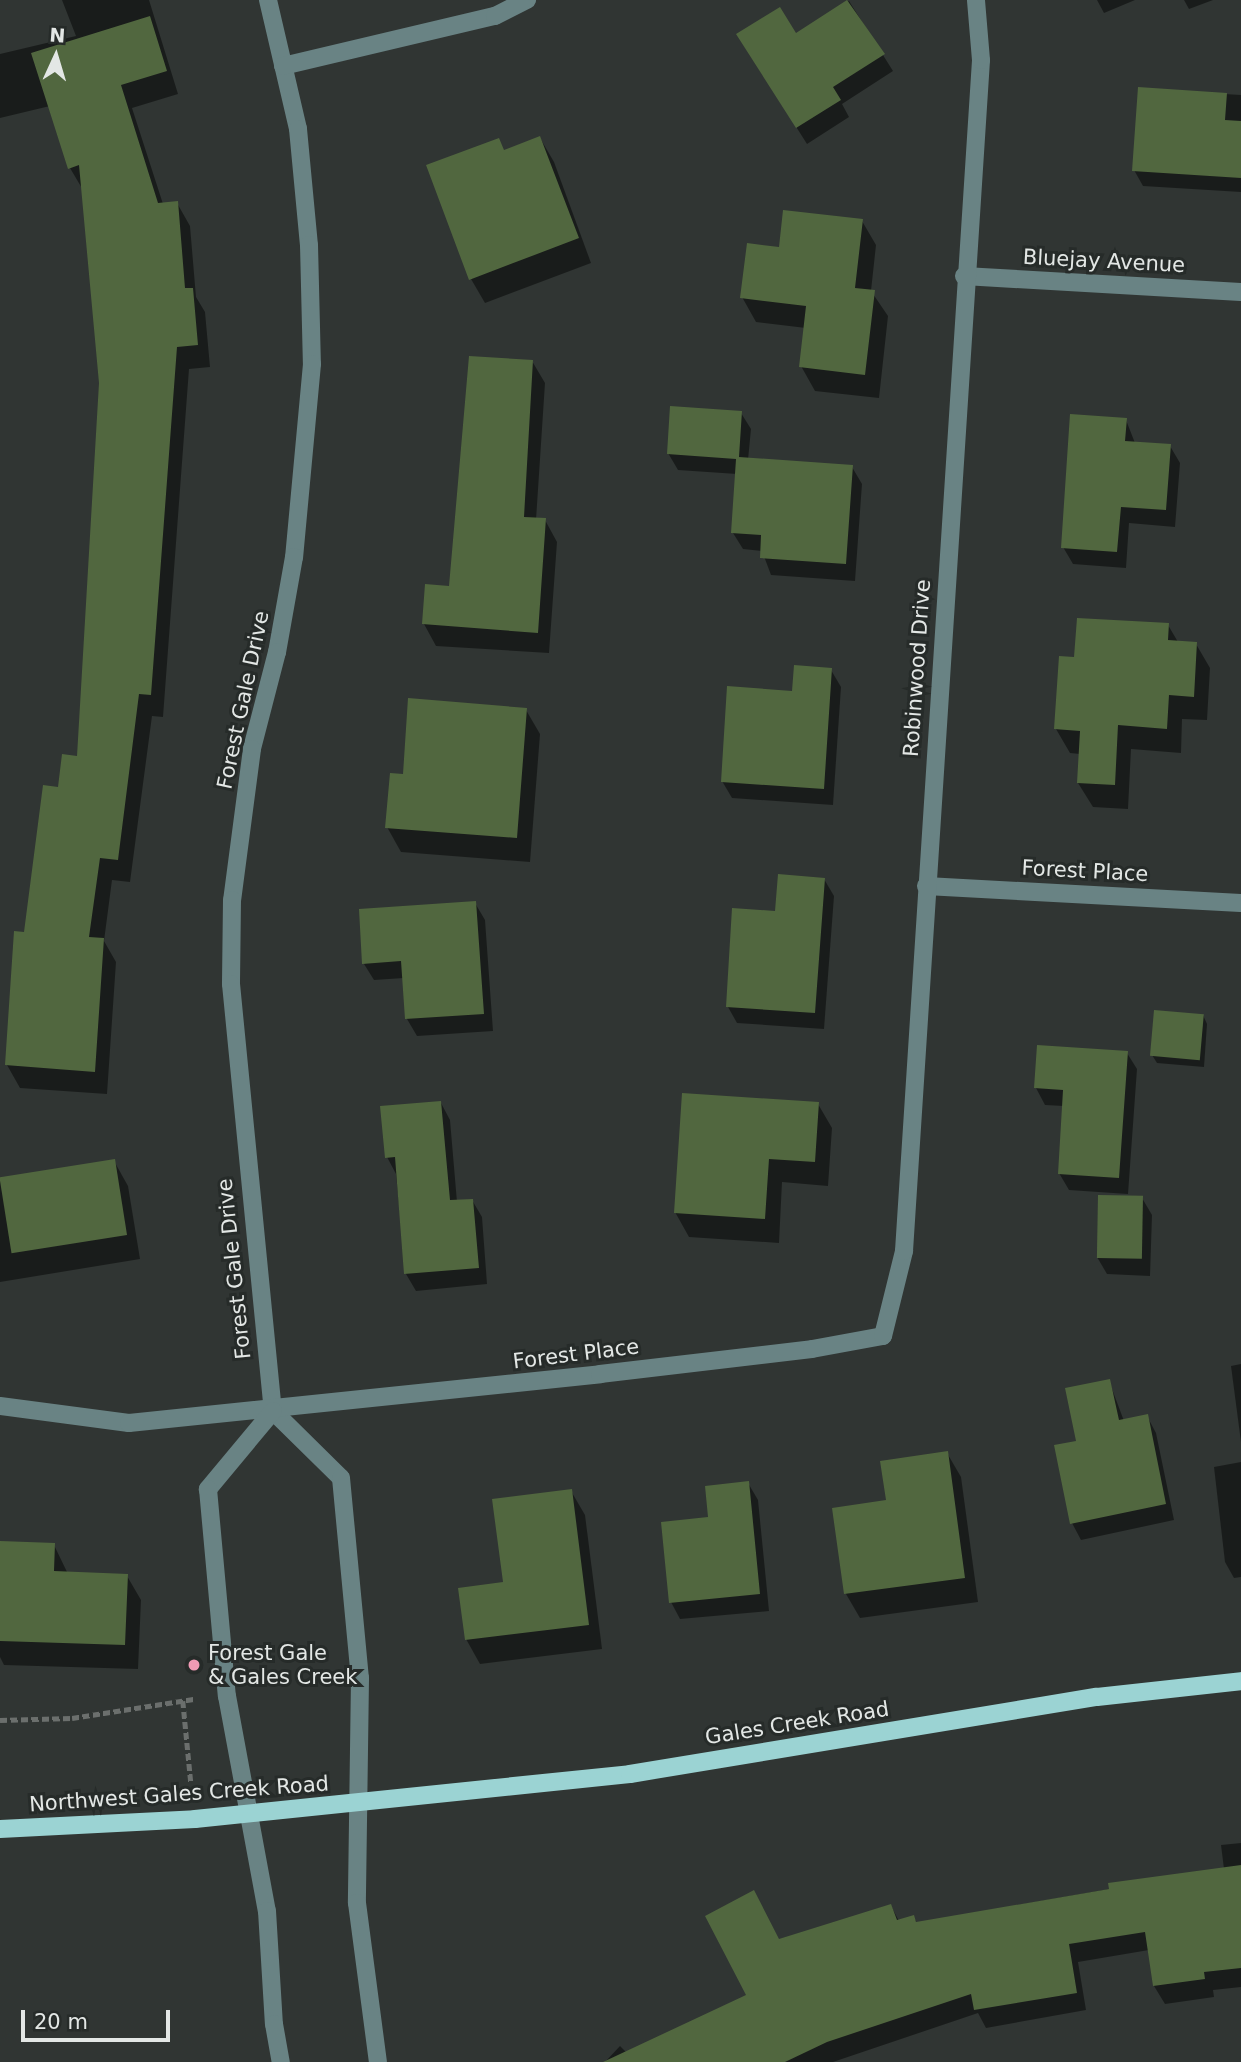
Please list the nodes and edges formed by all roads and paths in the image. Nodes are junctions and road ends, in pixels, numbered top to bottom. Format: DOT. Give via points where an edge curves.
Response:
graph roads {
  1 [pos="268,0"];
  2 [pos="527,0"];
  3 [pos="976,0"];
  4 [pos="283,66"];
  5 [pos="964,276"];
  6 [pos="1241,292"];
  7 [pos="926,886"];
  8 [pos="1241,904"];
  9 [pos="883,1336"];
  10 [pos="0,1406"];
  11 [pos="273,1411"];
  12 [pos="1241,1681"];
  13 [pos="0,1720"];
  14 [pos="360,1803"];
  15 [pos="249,1813"];
  16 [pos="195,1819"];
  17 [pos="0,1829"];
  18 [pos="281,2062"];
  19 [pos="379,2062"];
  1 -- 4 [label="street, Forest Gale Drive"];
  2 -- 4 [label="street" via="495,16"];
  3 -- 5 [label="street, Robinwood Drive" via="981,60"];
  4 -- 11 [label="street, Forest Gale Drive" via="298,129 312,364 294,557 277,652 252,749 232,900 231,984"];
  5 -- 6 [label="street, Bluejay Avenue"];
  5 -- 7 [label="street, Robinwood Drive"];
  7 -- 8 [label="street, Forest Place"];
  7 -- 9 [label="street, Robinwood Drive" via="904,1251"];
  9 -- 11 [label="street, Forest Place" via="812,1349"];
  10 -- 11 [label="street, Forest Place" via="129,1423"];
  11 -- 14 [label="street" via="341,1478 360,1678"];
  11 -- 15 [label="street" via="208,1489 226,1696"];
  12 -- 14 [label="main road, Gales Creek Road" via="1097,1698 630,1774"];
  13 -- 16 [label="path" via="72,1718 183,1701"];
  14 -- 15 [label="main road, Northwest Gales Creek Road"];
  14 -- 19 [label="street" via="357,1903"];
  15 -- 16 [label="main road, Northwest Gales Creek Road"];
  15 -- 18 [label="street" via="267,1911"];
  16 -- 17 [label="main road, Northwest Gales Creek Road"];
}
